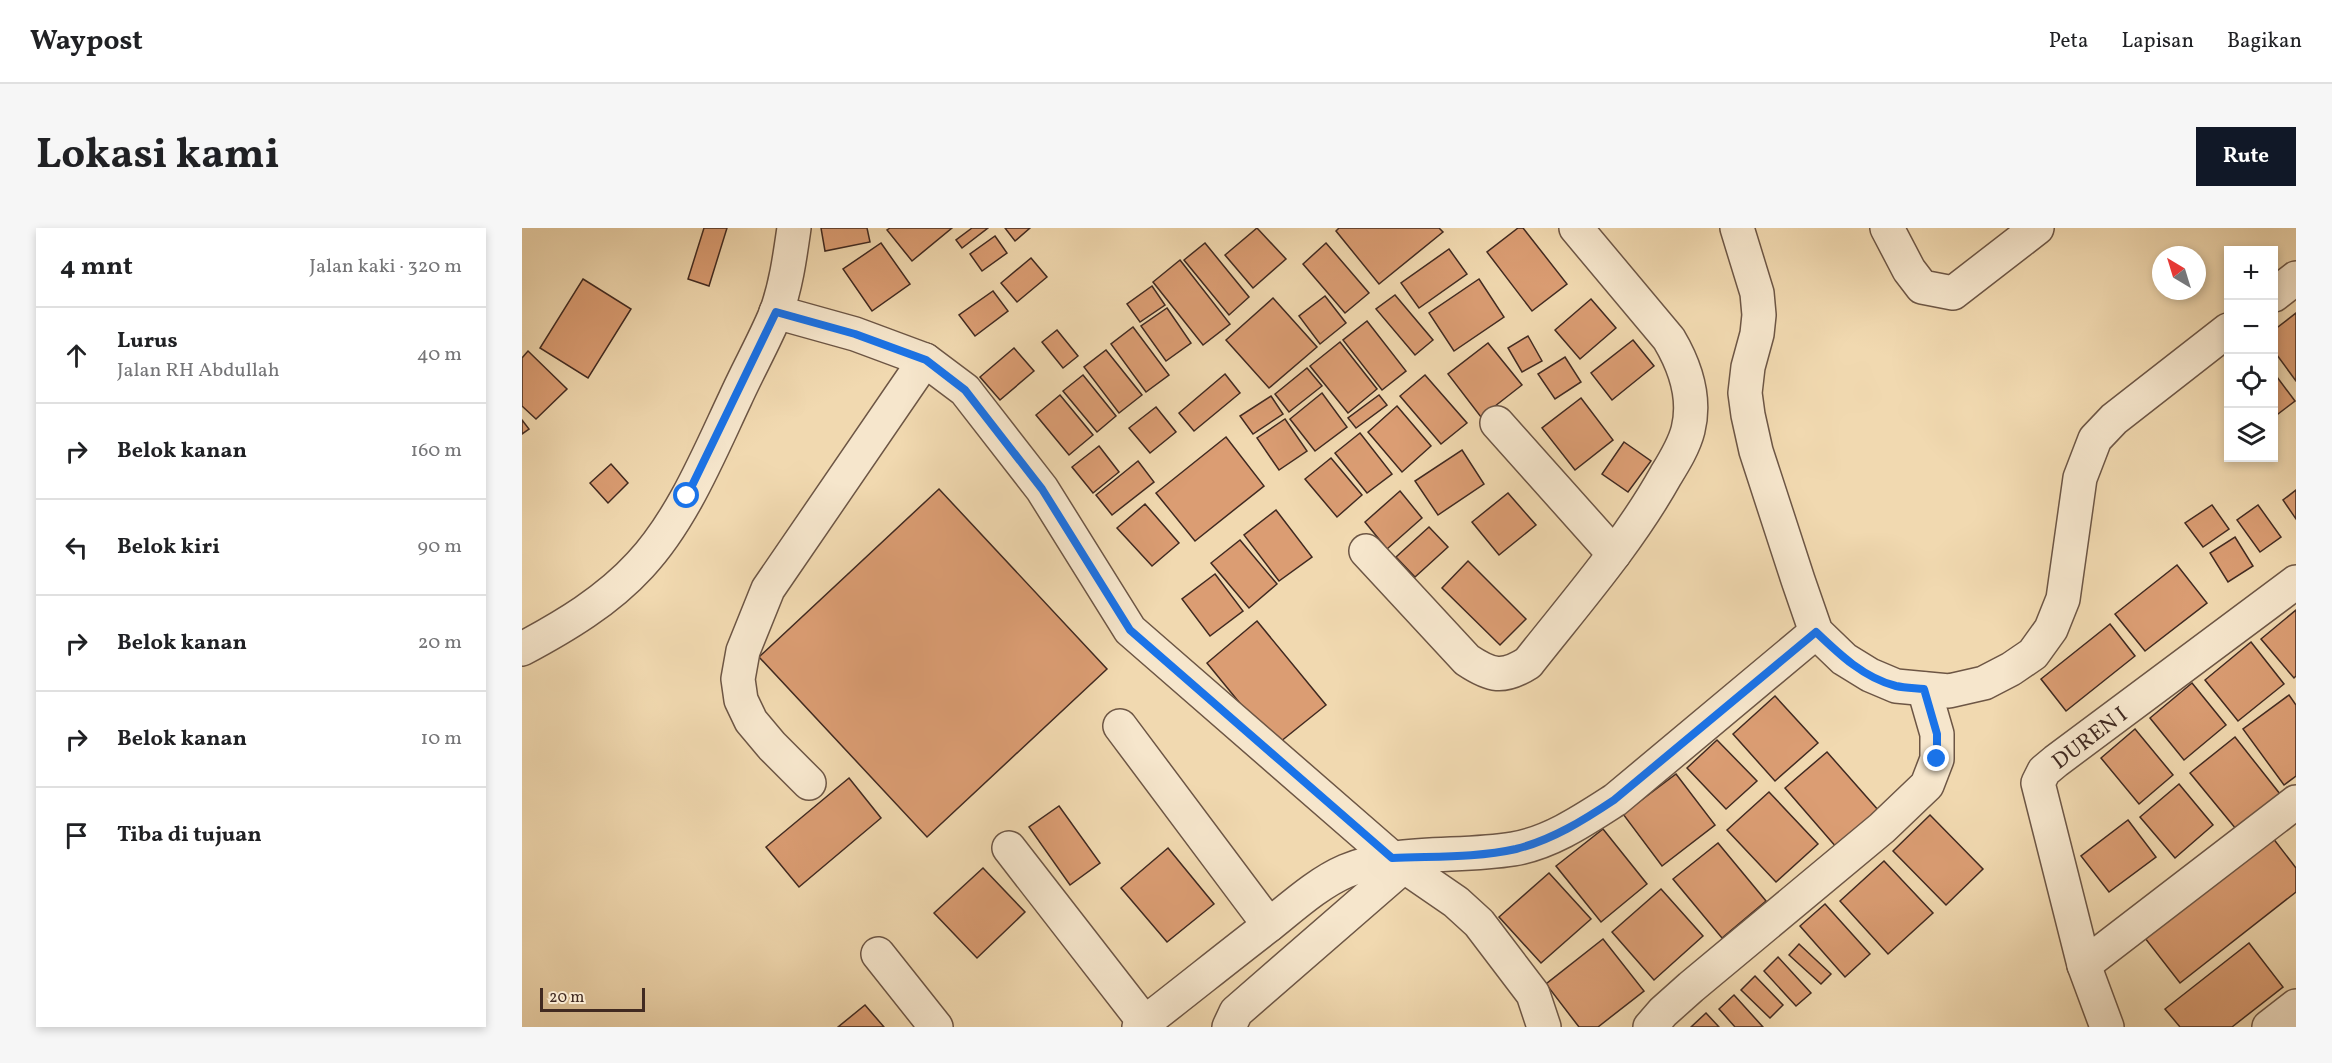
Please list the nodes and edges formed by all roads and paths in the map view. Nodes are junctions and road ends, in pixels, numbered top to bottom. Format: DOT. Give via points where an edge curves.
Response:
graph roads {
  1 [pos="794,228"];
  2 [pos="1576,228"];
  3 [pos="1737,228"];
  4 [pos="1887,228"];
  5 [pos="2037,228"];
  6 [pos="2296,278"];
  7 [pos="2278,292"];
  8 [pos="776,312"];
  9 [pos="2224,334"];
  10 [pos="926,360"];
  11 [pos="1497,423"];
  12 [pos="1366,551"];
  13 [pos="1614,554"];
  14 [pos="2296,582"];
  15 [pos="1816,632"];
  16 [pos="522,649"];
  17 [pos="1924,689"];
  18 [pos="1120,726"];
  19 [pos="809,783"];
  20 [pos="2296,802"];
  21 [pos="1009,849"];
  22 [pos="1398,862"];
  23 [pos="1269,925"];
  24 [pos="878,954"];
  25 [pos="2084,966"];
  26 [pos="2296,1006"];
  27 [pos="1142,1025"];
  28 [pos="936,1027"];
  29 [pos="1229,1027"];
  30 [pos="1544,1027"];
  31 [pos="1650,1027"];
  32 [pos="2107,1027"];
  33 [pos="2269,1027"];
  1 -- 8 [label="street"];
  2 -- 13 [label="street" via="1669,339 1681,359 1688,384 1688,430 1652,501"];
  3 -- 15 [label="street" via="1757,292 1759,315 1745,393 1748,416"];
  4 -- 5 [label="street" via="1922,287 1953,293"];
  6 -- 7 [label="street"];
  8 -- 10 [label="street" via="855,334"];
  8 -- 16 [label="street" via="696,480 640,566 579,617"];
  9 -- 17 [label="street" via="2114,419 2095,439 2080,478 2063,599 2051,629 2033,654 1984,683 1949,691"];
  10 -- 19 [label="street" via="768,589 743,651 738,679 741,700 751,721"];
  10 -- 22 [label="street" via="965,390 1042,489 1130,630"];
  11 -- 13 [label="street"];
  12 -- 13 [label="street" via="1467,660 1485,672 1498,674 1514,672 1528,663"];
  14 -- 25 [label="street, DUREN I" via="2044,771 2038,783"];
  15 -- 17 [label="street" via="1844,659 1870,675 1896,686"];
  15 -- 22 [label="street" via="1614,800 1584,820 1515,849"];
  17 -- 31 [label="street" via="1937,734 1937,759 1927,785 1882,828 1663,1011"];
  18 -- 23 [label="street"];
  20 -- 25 [label="street"];
  21 -- 27 [label="street"];
  22 -- 23 [label="street" via="1346,872"];
  22 -- 29 [label="street" via="1236,1012"];
  22 -- 30 [label="street" via="1479,923 1533,994"];
  23 -- 27 [label="street"];
  24 -- 28 [label="street"];
  25 -- 32 [label="street, DUREN I"];
  26 -- 33 [label="street"];
}
